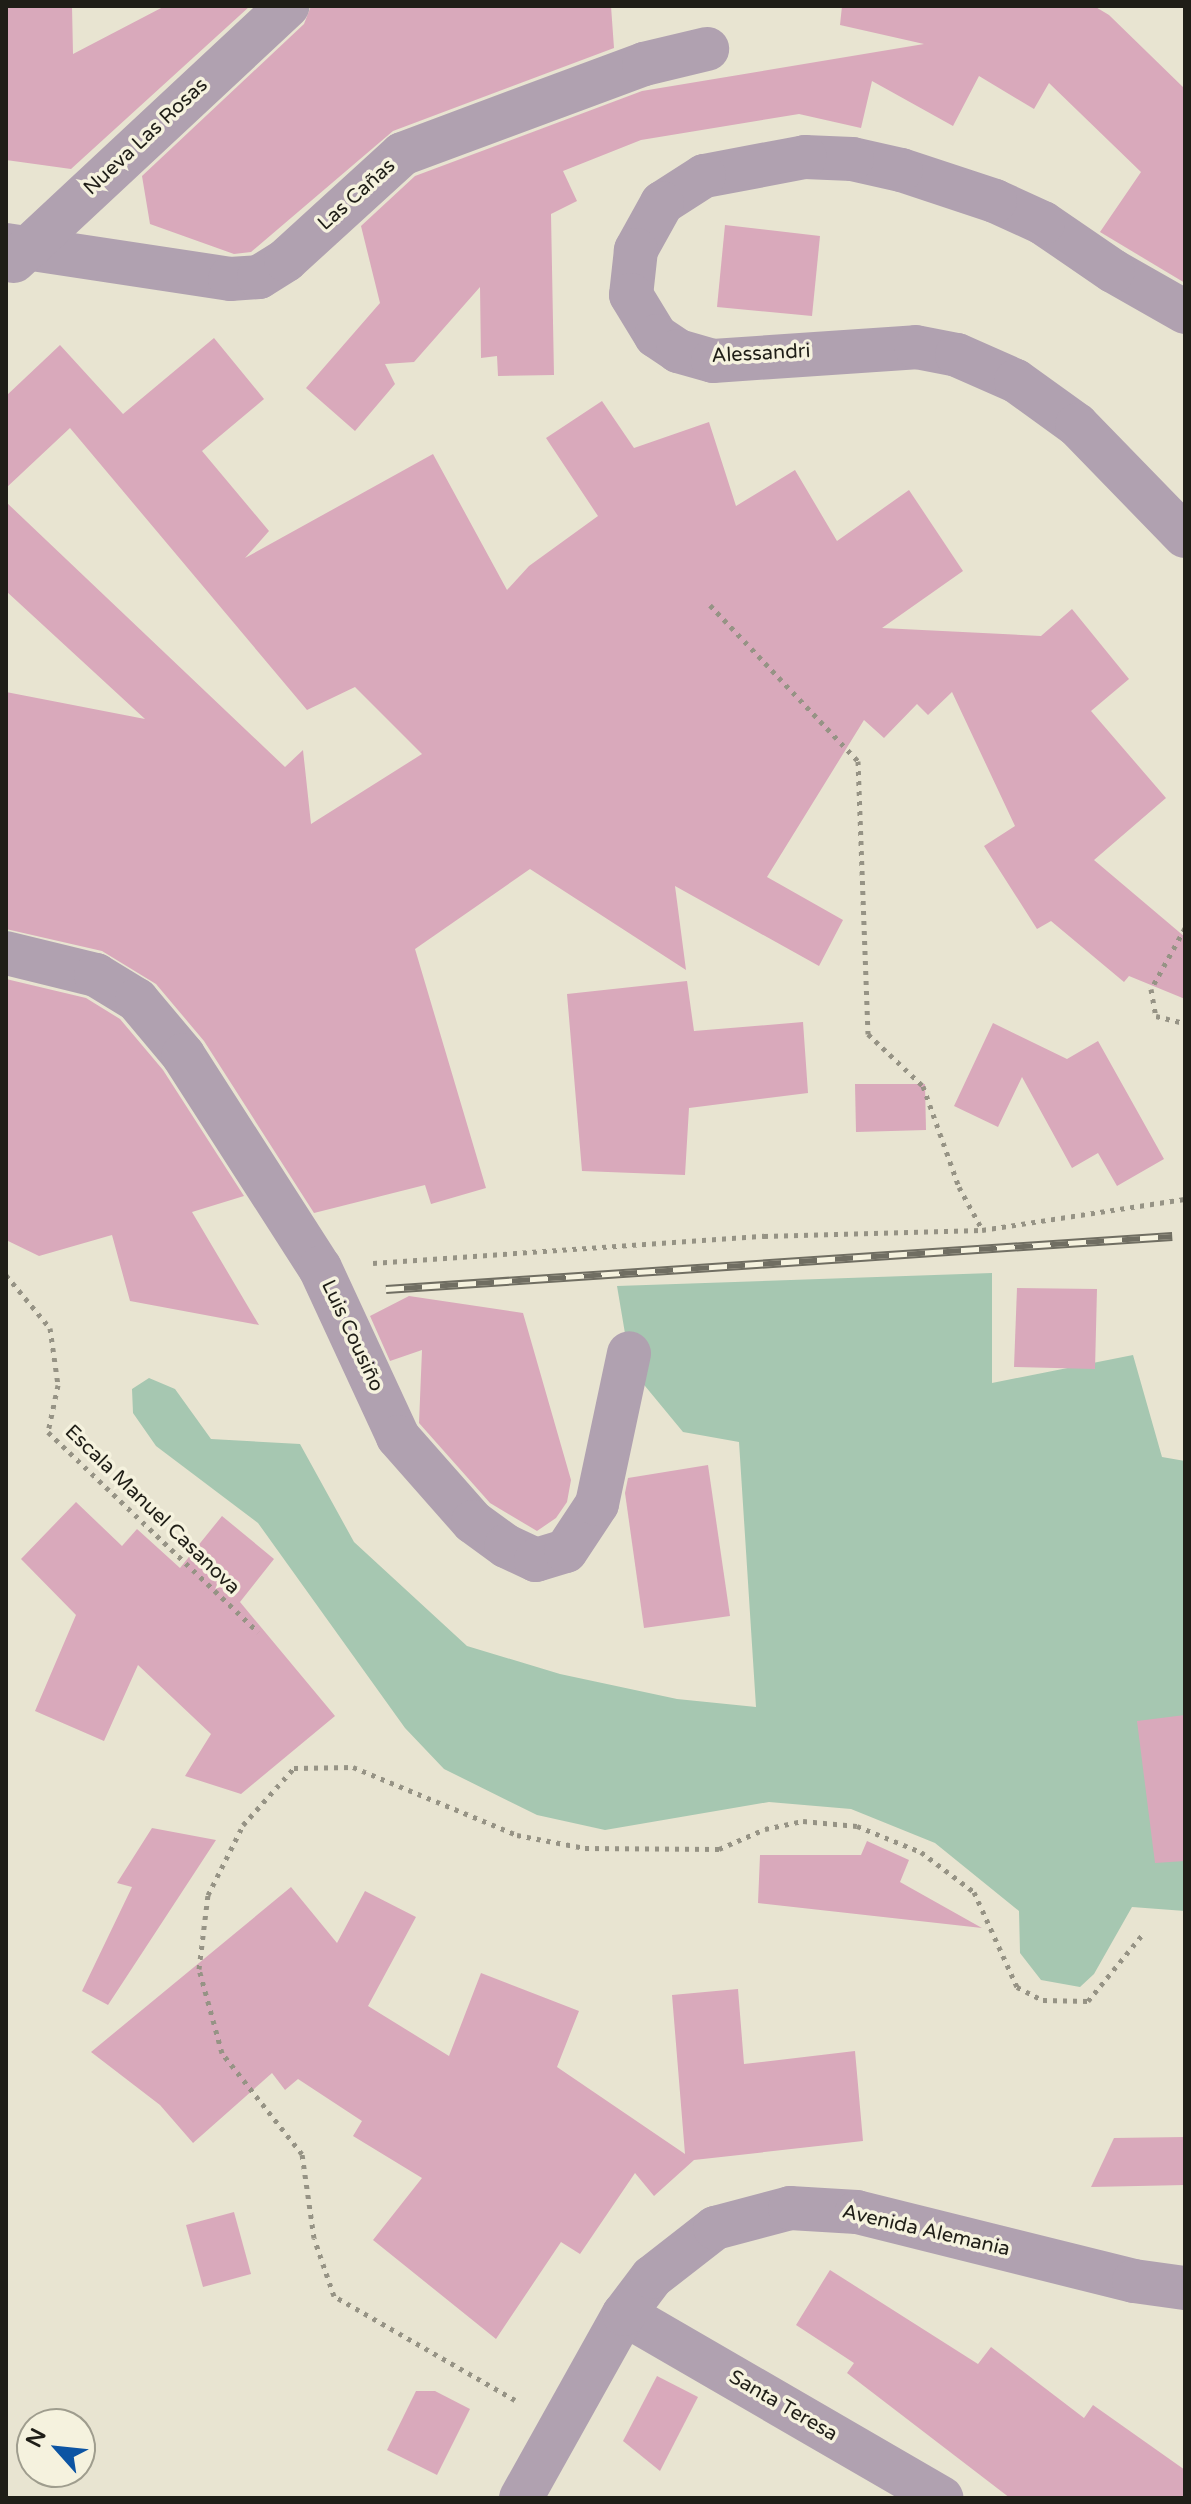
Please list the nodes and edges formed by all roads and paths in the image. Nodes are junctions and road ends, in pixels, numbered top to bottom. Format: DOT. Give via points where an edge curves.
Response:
graph roads {
  1 [pos="287,6"];
  2 [pos="707,49"];
  3 [pos="14,254"];
  4 [pos="1185,312"];
  5 [pos="1185,536"];
  6 [pos="710,605"];
  7 [pos="1185,928"];
  8 [pos="6,953"];
  9 [pos="1185,1023"];
  10 [pos="1185,1199"];
  11 [pos="982,1230"];
  12 [pos="320,1268"];
  13 [pos="6,1275"];
  14 [pos="629,1353"];
  15 [pos="258,1632"];
  16 [pos="1142,1935"];
  17 [pos="1185,2288"];
  18 [pos="624,2314"];
  19 [pos="561,2425"];
  20 [pos="521,2498"];
  21 [pos="942,2498"];
  1 -- 3 [label="street, Nueva Las Rosas"];
  2 -- 3 [label="street, Las Cañas" via="644,64 402,154 286,260 259,277 230,279"];
  4 -- 5 [label="street, Alessandri" via="1134,285 1043,223 995,201 901,170 805,157 704,176 662,203 636,250 631,295 656,336 678,351 713,361 916,347 957,355 1016,381 1077,425"];
  6 -- 11 [label="path" via="858,761 868,1034 923,1086 959,1187"];
  7 -- 9 [label="path" via="1151,989 1156,1016"];
  8 -- 12 [label="street, Luis Cousiño" via="96,975 137,1000 183,1055"];
  10 -- 11 [label="path"];
  11 -- 12 [label="path" via="483,1252"];
  12 -- 14 [label="street, Luis Cousiño" via="398,1437 473,1522 536,1560 566,1551 597,1504"];
  13 -- 15 [label="path, Escala Manuel Casanova" via="50,1328 58,1385 48,1432"];
  16 -- 19 [label="path" via="1088,2001 1043,2000 1017,1987 974,1892 921,1852 857,1826 803,1821 765,1829 719,1849 585,1848 517,1835 353,1767 294,1768 243,1825 208,1895 199,1969 222,2053 302,2154 314,2238 334,2296"];
  17 -- 18 [label="street, Avenida Alemania" via="1134,2281 857,2212 790,2208 715,2228 652,2277"];
  18 -- 19 [label="street, Avenida Alemania"];
  18 -- 21 [label="street, Santa Teresa"];
  19 -- 20 [label="street, Avenida Alemania"];
}
